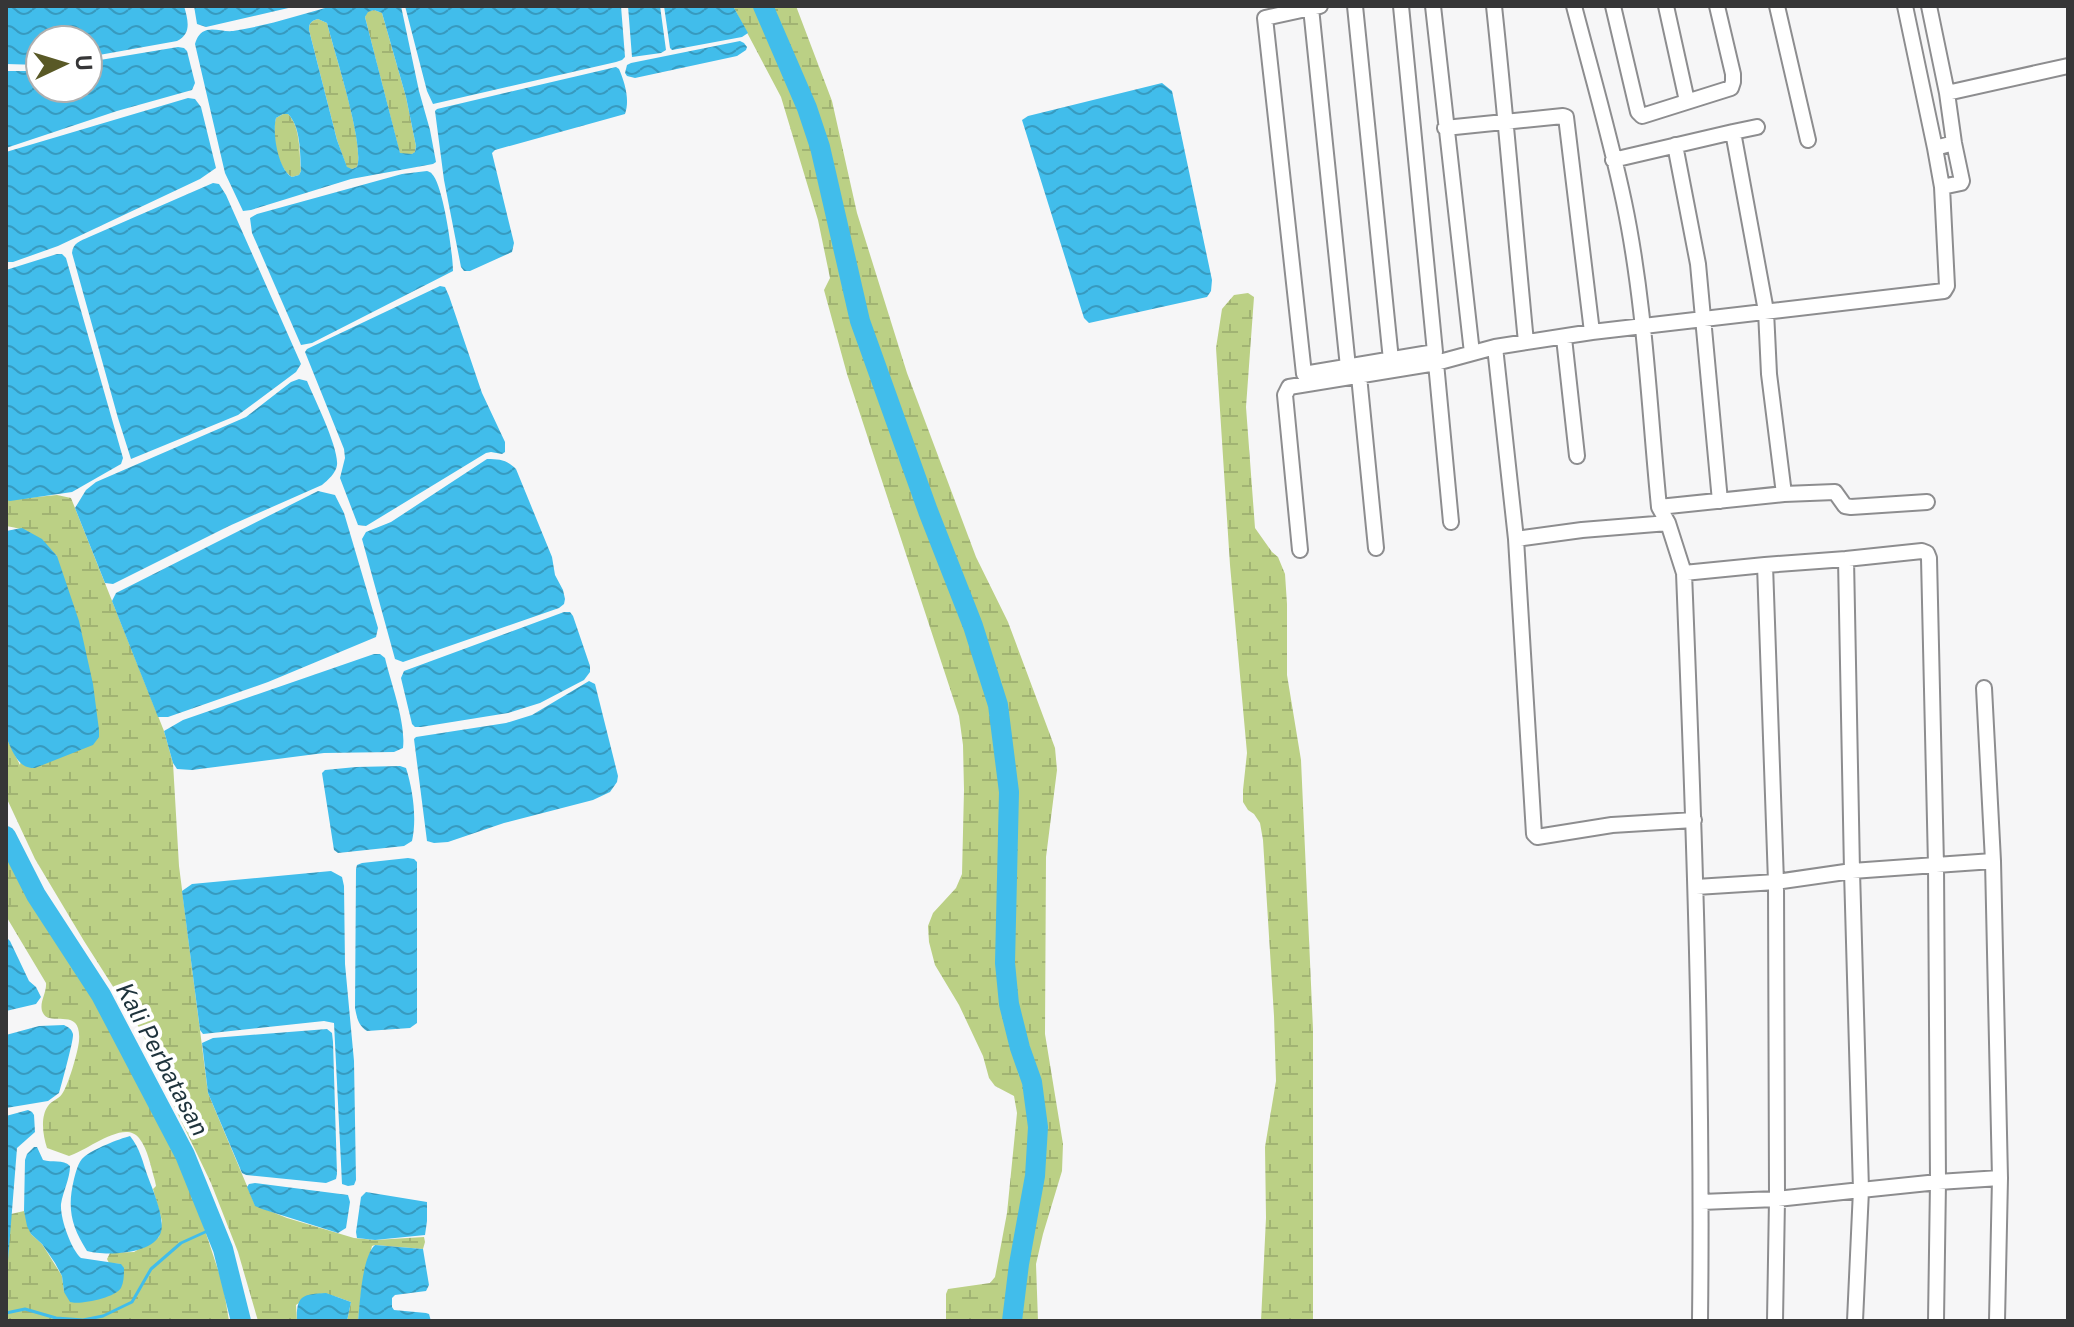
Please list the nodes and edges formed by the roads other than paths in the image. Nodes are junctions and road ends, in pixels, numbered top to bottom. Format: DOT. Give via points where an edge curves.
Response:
graph roads {
  1 [pos="1355,6"];
  2 [pos="1401,6"];
  3 [pos="1433,6"];
  4 [pos="1494,6"];
  5 [pos="1574,6"];
  6 [pos="1613,6"];
  7 [pos="1666,6"];
  8 [pos="1717,6"];
  9 [pos="1777,6"];
  10 [pos="1905,6"];
  11 [pos="1929,6"];
  12 [pos="1316,7"];
  13 [pos="2068,66"];
  14 [pos="1947,93"];
  15 [pos="1687,101"];
  16 [pos="1507,121"];
  17 [pos="1757,127"];
  18 [pos="1445,128"];
  19 [pos="1733,132"];
  20 [pos="1808,140"];
  21 [pos="1675,145"];
  22 [pos="1946,145"];
  23 [pos="1613,160"];
  24 [pos="1951,186"];
  25 [pos="1766,311"];
  26 [pos="1704,318"];
  27 [pos="1642,326"];
  28 [pos="1592,332"];
  29 [pos="1564,338"];
  30 [pos="1526,342"];
  31 [pos="1495,347"];
  32 [pos="1472,353"];
  33 [pos="1391,360"];
  34 [pos="1436,363"];
  35 [pos="1354,371"];
  36 [pos="1577,456"];
  37 [pos="1784,494"];
  38 [pos="1720,501"];
  39 [pos="1927,502"];
  40 [pos="1659,507"];
  41 [pos="1451,522"];
  42 [pos="1668,523"];
  43 [pos="1516,539"];
  44 [pos="1376,548"];
  45 [pos="1300,550"];
  46 [pos="1846,559"];
  47 [pos="1765,565"];
  48 [pos="1684,573"];
  49 [pos="1984,688"];
  50 [pos="1694,820"];
  51 [pos="1993,861"];
  52 [pos="1936,865"];
  53 [pos="1852,871"];
  54 [pos="1776,882"];
  55 [pos="1696,887"];
  56 [pos="2000,1178"];
  57 [pos="1938,1182"];
  58 [pos="1861,1190"];
  59 [pos="1777,1199"];
  60 [pos="1701,1202"];
  61 [pos="1700,1321"];
  62 [pos="1775,1321"];
  63 [pos="1855,1321"];
  64 [pos="1936,1321"];
  65 [pos="1997,1321"];
  1 -- 33 [label="street"];
  2 -- 33 [label="street" via="1435,352"];
  3 -- 18 [label="street"];
  4 -- 16 [label="street"];
  5 -- 23 [label="street"];
  6 -- 15 [label="street" via="1638,112 1642,116"];
  7 -- 15 [label="street"];
  8 -- 15 [label="street" via="1733,82 1731,88"];
  9 -- 20 [label="street"];
  10 -- 22 [label="street"];
  11 -- 14 [label="street"];
  12 -- 35 [label="street"];
  12 -- 35 [label="street" via="1265,18 1304,374"];
  13 -- 14 [label="street"];
  14 -- 22 [label="street"];
  16 -- 18 [label="street"];
  16 -- 28 [label="street" via="1563,116 1567,120"];
  16 -- 30 [label="street"];
  17 -- 19 [label="street"];
  18 -- 32 [label="street"];
  19 -- 21 [label="street"];
  19 -- 25 [label="street"];
  21 -- 23 [label="street"];
  21 -- 26 [label="street"];
  22 -- 24 [label="street"];
  22 -- 24 [label="street" via="1962,181"];
  23 -- 27 [label="street"];
  24 -- 25 [label="street" via="1947,289"];
  25 -- 26 [label="street"];
  25 -- 37 [label="street"];
  26 -- 27 [label="street"];
  26 -- 38 [label="street"];
  27 -- 28 [label="street"];
  27 -- 40 [label="street"];
  28 -- 29 [label="street"];
  29 -- 30 [label="street"];
  29 -- 36 [label="street"];
  30 -- 31 [label="street"];
  31 -- 32 [label="street"];
  31 -- 43 [label="street"];
  32 -- 34 [label="street"];
  33 -- 35 [label="street"];
  34 -- 35 [label="street"];
  34 -- 41 [label="street"];
  35 -- 44 [label="street"];
  35 -- 45 [label="street" via="1289,387 1285,395"];
  37 -- 38 [label="street"];
  37 -- 39 [label="street" via="1835,492 1851,507"];
  38 -- 40 [label="street"];
  40 -- 42 [label="street"];
  42 -- 43 [label="street"];
  42 -- 48 [label="street"];
  43 -- 50 [label="street" via="1534,834"];
  46 -- 47 [label="street"];
  46 -- 52 [label="street" via="1922,551 1929,558"];
  46 -- 53 [label="street"];
  47 -- 48 [label="street"];
  47 -- 54 [label="street"];
  48 -- 50 [label="street"];
  49 -- 51 [label="street"];
  50 -- 55 [label="street"];
  51 -- 52 [label="street"];
  51 -- 56 [label="street"];
  52 -- 53 [label="street"];
  52 -- 57 [label="street"];
  53 -- 54 [label="street"];
  53 -- 58 [label="street"];
  54 -- 55 [label="street"];
  54 -- 59 [label="street"];
  55 -- 60 [label="street"];
  56 -- 57 [label="street"];
  56 -- 65 [label="street"];
  57 -- 58 [label="street"];
  57 -- 64 [label="street"];
  58 -- 59 [label="street"];
  58 -- 63 [label="street"];
  59 -- 60 [label="street"];
  59 -- 62 [label="street"];
  60 -- 61 [label="street"];
}
